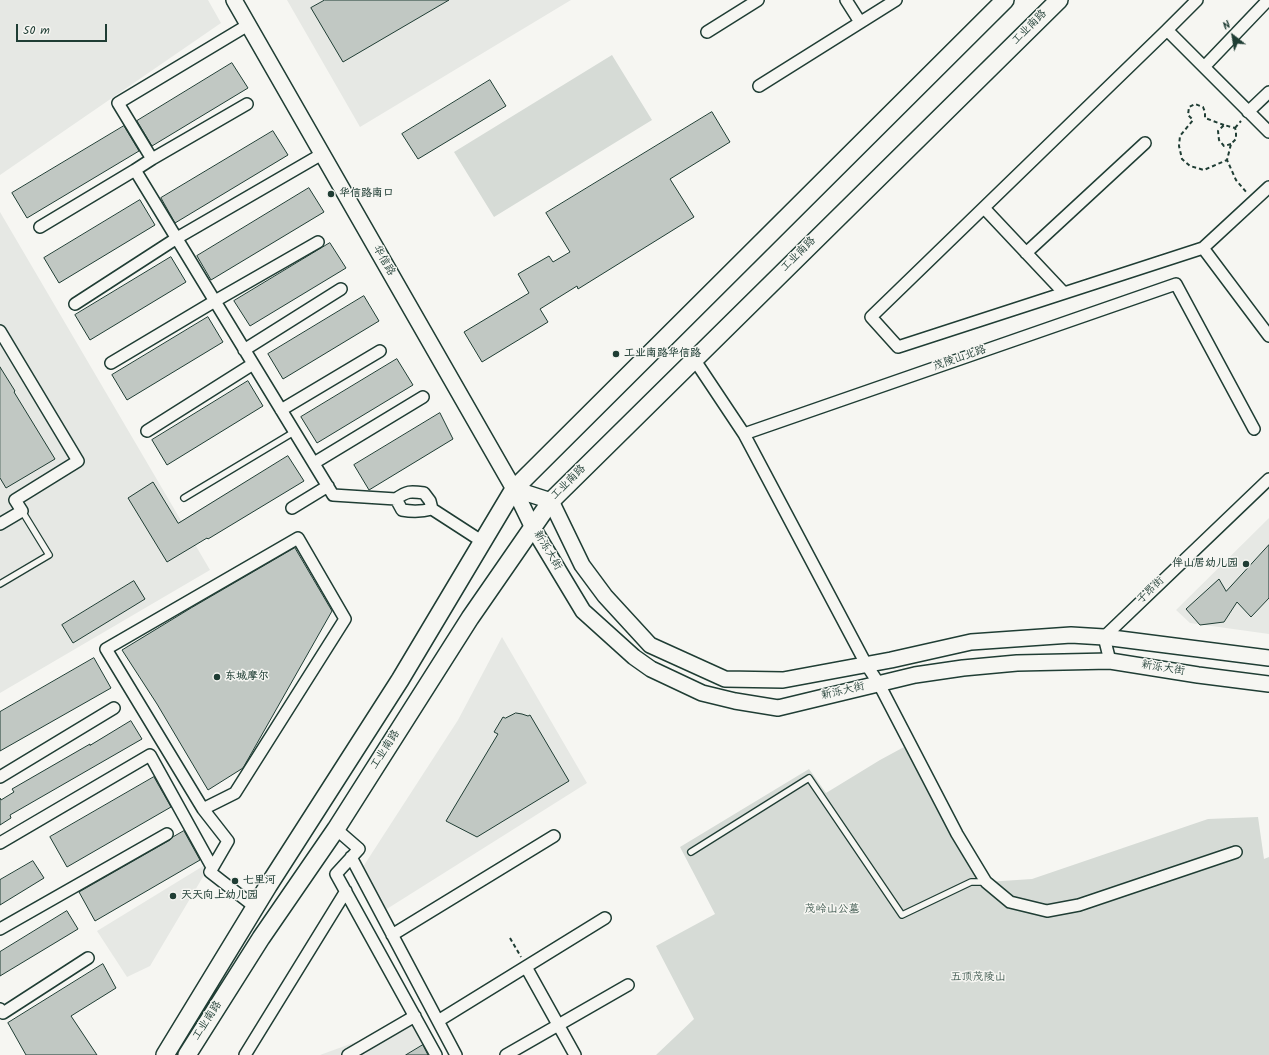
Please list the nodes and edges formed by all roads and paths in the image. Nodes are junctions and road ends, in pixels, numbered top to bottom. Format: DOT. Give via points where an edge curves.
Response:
graph roads {
  1 [pos="234,0"];
  2 [pos="758,0"];
  3 [pos="846,0"];
  4 [pos="896,0"];
  5 [pos="1005,0"];
  6 [pos="1059,0"];
  7 [pos="1197,0"];
  8 [pos="1268,0"];
  9 [pos="860,22"];
  10 [pos="248,25"];
  11 [pos="1167,30"];
  12 [pos="708,32"];
  13 [pos="1204,67"];
  14 [pos="759,86"];
  15 [pos="1269,92"];
  16 [pos="247,104"];
  17 [pos="1248,112"];
  18 [pos="1224,125"];
  19 [pos="1269,132"];
  20 [pos="1145,143"];
  21 [pos="1231,144"];
  22 [pos="322,154"];
  23 [pos="152,159"];
  24 [pos="1227,160"];
  25 [pos="135,170"];
  26 [pos="1269,187"];
  27 [pos="1254,201"];
  28 [pos="984,208"];
  29 [pos="40,227"];
  30 [pos="177,238"];
  31 [pos="318,242"];
  32 [pos="1203,248"];
  33 [pos="1026,253"];
  34 [pos="341,289"];
  35 [pos="1064,293"];
  36 [pos="215,301"];
  37 [pos="75,304"];
  38 [pos="0,331"];
  39 [pos="1269,336"];
  40 [pos="244,350"];
  41 [pos="380,351"];
  42 [pos="694,359"];
  43 [pos="111,364"];
  44 [pos="253,364"];
  45 [pos="423,397"];
  46 [pos="281,410"];
  47 [pos="1254,429"];
  48 [pos="147,430"];
  49 [pos="294,432"];
  50 [pos="744,434"];
  51 [pos="314,463"];
  52 [pos="1269,479"];
  53 [pos="328,486"];
  54 [pos="514,489"];
  55 [pos="184,498"];
  56 [pos="396,499"];
  57 [pos="551,501"];
  58 [pos="292,508"];
  59 [pos="432,509"];
  60 [pos="22,511"];
  61 [pos="0,524"];
  62 [pos="533,528"];
  63 [pos="482,542"];
  64 [pos="0,584"];
  65 [pos="1104,637"];
  66 [pos="1269,658"];
  67 [pos="1110,661"];
  68 [pos="866,664"];
  69 [pos="879,684"];
  70 [pos="1269,684"];
  71 [pos="114,708"];
  72 [pos="0,777"];
  73 [pos="203,809"];
  74 [pos="336,829"];
  75 [pos="166,834"];
  76 [pos="554,836"];
  77 [pos="0,843"];
  78 [pos="691,852"];
  79 [pos="1236,852"];
  80 [pos="351,857"];
  81 [pos="212,867"];
  82 [pos="986,882"];
  83 [pos="346,891"];
  84 [pos="255,907"];
  85 [pos="605,918"];
  86 [pos="0,929"];
  87 [pos="392,935"];
  88 [pos="510,938"];
  89 [pos="88,958"];
  90 [pos="526,967"];
  91 [pos="628,985"];
  92 [pos="0,1009"];
  93 [pos="415,1016"];
  94 [pos="438,1021"];
  95 [pos="559,1025"];
  96 [pos="165,1055"];
  97 [pos="187,1055"];
  98 [pos="245,1055"];
  99 [pos="348,1055"];
  100 [pos="436,1055"];
  101 [pos="456,1055"];
  102 [pos="506,1055"];
  103 [pos="575,1055"];
  1 -- 10 [label="main road, 华信路"];
  2 -- 12 [label="street"];
  3 -- 9 [label="street"];
  4 -- 9 [label="street"];
  5 -- 54 [label="main road, 工业南路"];
  6 -- 42 [label="main road, 工业南路"];
  7 -- 11 [label="street"];
  8 -- 13 [label="street"];
  9 -- 14 [label="street"];
  10 -- 22 [label="main road, 华信路"];
  10 -- 23 [label="street" via="118,103"];
  11 -- 13 [label="street"];
  11 -- 28 [label="street"];
  13 -- 17 [label="street"];
  15 -- 17 [label="street"];
  16 -- 23 [label="street"];
  17 -- 19 [label="street"];
  18 -- 21 [label="path" via="1235,128 1236,140"];
  18 -- 21 [label="path" via="1218,132 1219,140 1224,146"];
  18 -- 24 [label="path" via="1205,118 1206,112 1203,107 1196,104 1189,107 1188,114 1193,120 1180,136 1179,146 1182,159 1190,166 1204,170"];
  20 -- 33 [label="street"];
  21 -- 24 [label="path"];
  22 -- 30 [label="street"];
  22 -- 54 [label="main road, 华信路"];
  23 -- 25 [label="street"];
  24 -- 27 [label="path" via="1236,180"];
  25 -- 29 [label="street"];
  25 -- 30 [label="street"];
  26 -- 27 [label="street"];
  27 -- 32 [label="street"];
  28 -- 33 [label="street"];
  28 -- 35 [label="street" via="872,317 898,347"];
  30 -- 36 [label="street"];
  30 -- 37 [label="street"];
  31 -- 36 [label="street"];
  32 -- 35 [label="street"];
  32 -- 39 [label="street"];
  33 -- 35 [label="street"];
  34 -- 40 [label="street"];
  36 -- 40 [label="street"];
  36 -- 43 [label="street"];
  38 -- 60 [label="street" via="78,460 15,500"];
  40 -- 44 [label="street"];
  41 -- 46 [label="street"];
  42 -- 50 [label="street"];
  42 -- 57 [label="main road, 工业南路"];
  44 -- 46 [label="street"];
  44 -- 48 [label="street"];
  45 -- 51 [label="street"];
  46 -- 49 [label="street"];
  47 -- 50 [label="street, 茂陵山北路" via="1176,284"];
  49 -- 51 [label="street"];
  49 -- 55 [label="lane"];
  50 -- 68 [label="street"];
  51 -- 53 [label="street"];
  52 -- 65 [label="street, 子昂街"];
  53 -- 56 [label="street" via="333,495"];
  53 -- 58 [label="street"];
  54 -- 57 [label="main road"];
  54 -- 62 [label="main road, 新泺大街"];
  54 -- 63 [label="main road, 工业南路"];
  56 -- 59 [label="street" via="402,510 413,512"];
  56 -- 59 [label="street" via="406,492 424,493"];
  57 -- 62 [label="main road, 工业南路"];
  57 -- 68 [label="main road, 新泺大街" via="582,565 605,596 650,645 725,679 783,680"];
  59 -- 63 [label="street"];
  60 -- 61 [label="street"];
  60 -- 64 [label="lane" via="49,555"];
  62 -- 69 [label="main road, 新泺大街" via="583,611 651,669 702,693 778,708"];
  62 -- 74 [label="main road, 工业南路" via="470,618"];
  63 -- 84 [label="main road, 工业南路" via="400,680"];
  65 -- 66 [label="main road, 新泺大街"];
  65 -- 67 [label="street"];
  65 -- 68 [label="main road, 新泺大街" via="1071,636 971,642"];
  67 -- 69 [label="main road, 新泺大街" via="1017,663 963,668 915,675"];
  67 -- 70 [label="main road, 新泺大街"];
  68 -- 69 [label="street"];
  69 -- 82 [label="street" via="957,834"];
  71 -- 72 [label="street"];
  73 -- 73 [label="street" via="235,793 345,619 298,538 106,649"];
  73 -- 81 [label="street" via="228,841"];
  74 -- 80 [label="street" via="359,849"];
  74 -- 97 [label="main road, 工业南路" via="261,938"];
  75 -- 86 [label="street"];
  76 -- 87 [label="street"];
  77 -- 81 [label="street" via="150,755"];
  78 -- 82 [label="lane" via="809,778 902,915 970,882"];
  79 -- 82 [label="street" via="1079,905 1047,911 1010,902"];
  80 -- 83 [label="street" via="336,874"];
  80 -- 87 [label="street"];
  81 -- 84 [label="street" via="210,872"];
  83 -- 93 [label="street"];
  83 -- 98 [label="street"];
  84 -- 96 [label="main road, 工业南路"];
  85 -- 90 [label="street"];
  87 -- 94 [label="street"];
  88 -- 90 [label="path"];
  89 -- 92 [label="street" via="3,1013"];
  90 -- 94 [label="street"];
  90 -- 95 [label="street"];
  91 -- 95 [label="street"];
  93 -- 99 [label="street"];
  93 -- 100 [label="street"];
  94 -- 101 [label="street"];
  95 -- 102 [label="street"];
  95 -- 103 [label="street"];
}
